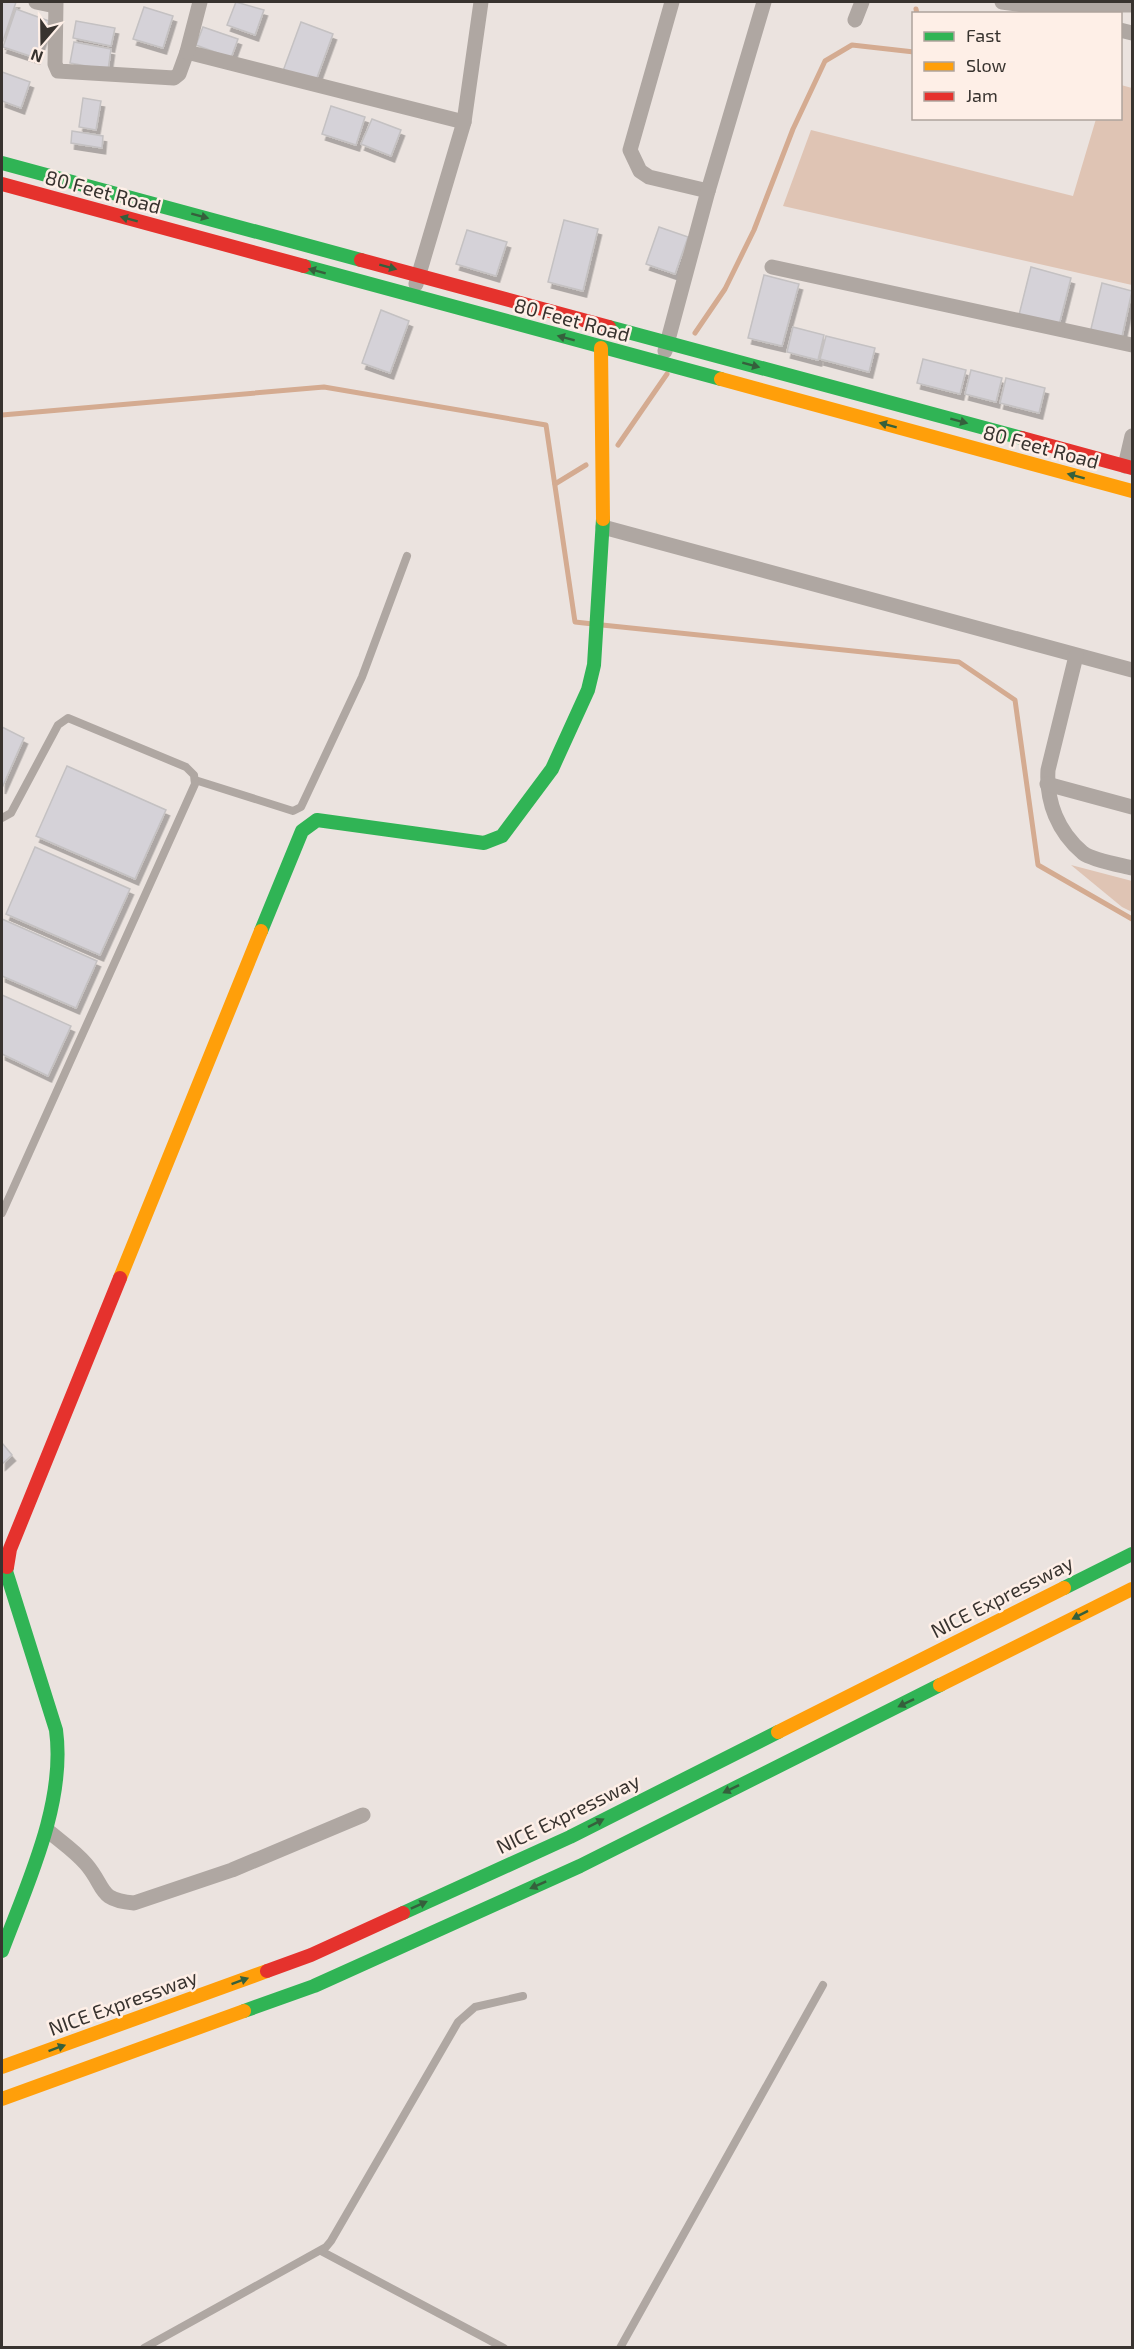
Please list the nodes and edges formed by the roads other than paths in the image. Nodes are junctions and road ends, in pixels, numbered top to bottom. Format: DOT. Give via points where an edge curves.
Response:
graph roads {
  1 [pos="36,2"];
  2 [pos="200,2"];
  3 [pos="481,2"];
  4 [pos="672,2"];
  5 [pos="764,2"];
  6 [pos="861,2"];
  7 [pos="1002,2"];
  8 [pos="56,4"];
  9 [pos="1023,5"];
  10 [pos="1132,5"];
  11 [pos="1048,12"];
  12 [pos="855,20"];
  13 [pos="187,52"];
  14 [pos="464,122"];
  15 [pos="2,163"];
  16 [pos="2,184"];
  17 [pos="708,191"];
  18 [pos="772,267"];
  19 [pos="419,275"];
  20 [pos="412,297"];
  21 [pos="667,342"];
  22 [pos="1132,345"];
  23 [pos="601,348"];
  24 [pos="663,364"];
  25 [pos="1132,436"];
  26 [pos="1129,467"];
  27 [pos="1132,491"];
  28 [pos="603,527"];
  29 [pos="407,556"];
  30 [pos="1076,656"];
  31 [pos="1132,670"];
  32 [pos="195,780"];
  33 [pos="1047,784"];
  34 [pos="1132,807"];
  35 [pos="2,818"];
  36 [pos="1132,868"];
  37 [pos="2,1213"];
  38 [pos="1132,1554"];
  39 [pos="4,1567"];
  40 [pos="1132,1589"];
  41 [pos="363,1815"];
  42 [pos="46,1830"];
  43 [pos="2,1951"];
  44 [pos="823,1985"];
  45 [pos="523,1996"];
  46 [pos="2,2067"];
  47 [pos="2,2099"];
  48 [pos="321,2251"];
  49 [pos="144,2348"];
  50 [pos="504,2348"];
  51 [pos="620,2348"];
  1 -- 8 [label="street"];
  2 -- 13 [label="street"];
  3 -- 14 [label="street"];
  4 -- 17 [label="street" via="630,150 640,171 650,177"];
  5 -- 17 [label="street"];
  6 -- 12 [label="street"];
  7 -- 9 [label="street"];
  8 -- 13 [label="street" via="58,71 174,78 179,75"];
  9 -- 10 [label="street"];
  9 -- 11 [label="street"];
  13 -- 14 [label="street"];
  14 -- 19 [label="street"];
  15 -- 19 [label="main road, 80 Feet Road, one-way"];
  20 -- 16 [label="main road, 80 Feet Road, one-way"];
  17 -- 21 [label="street"];
  18 -- 22 [label="street"];
  19 -- 20 [label="street"];
  19 -- 21 [label="main road, 80 Feet Road"];
  23 -- 20 [label="main road, 80 Feet Road, one-way"];
  21 -- 24 [label="street"];
  21 -- 26 [label="main road, 80 Feet Road, one-way"];
  23 -- 24 [label="main road, 80 Feet Road"];
  23 -- 28 [label="main road"];
  27 -- 24 [label="main road, 80 Feet Road, one-way"];
  25 -- 26 [label="street"];
  28 -- 30 [label="street"];
  28 -- 39 [label="main road" via="597,636 588,690 552,769 498,839 484,843 318,820 302,831"];
  29 -- 32 [label="lane" via="362,677 301,807 293,811"];
  30 -- 31 [label="street"];
  30 -- 33 [label="street" via="1048,765"];
  32 -- 35 [label="lane" via="186,767 68,718 58,725 11,813"];
  32 -- 37 [label="lane"];
  33 -- 34 [label="street"];
  33 -- 36 [label="street" via="1054,816 1084,854"];
  46 -- 38 [label="main road, NICE Expressway, one-way" via="311,1955 570,1837"];
  39 -- 42 [label="main road" via="59,1742"];
  40 -- 47 [label="main road, one-way" via="580,1866 336,1977"];
  41 -- 42 [label="street" via="232,1870 134,1903 106,1896 87,1865"];
  42 -- 43 [label="main road"];
  44 -- 51 [label="lane"];
  45 -- 48 [label="lane" via="475,2007 459,2022 331,2241"];
  48 -- 49 [label="lane"];
  48 -- 50 [label="lane"];
}
